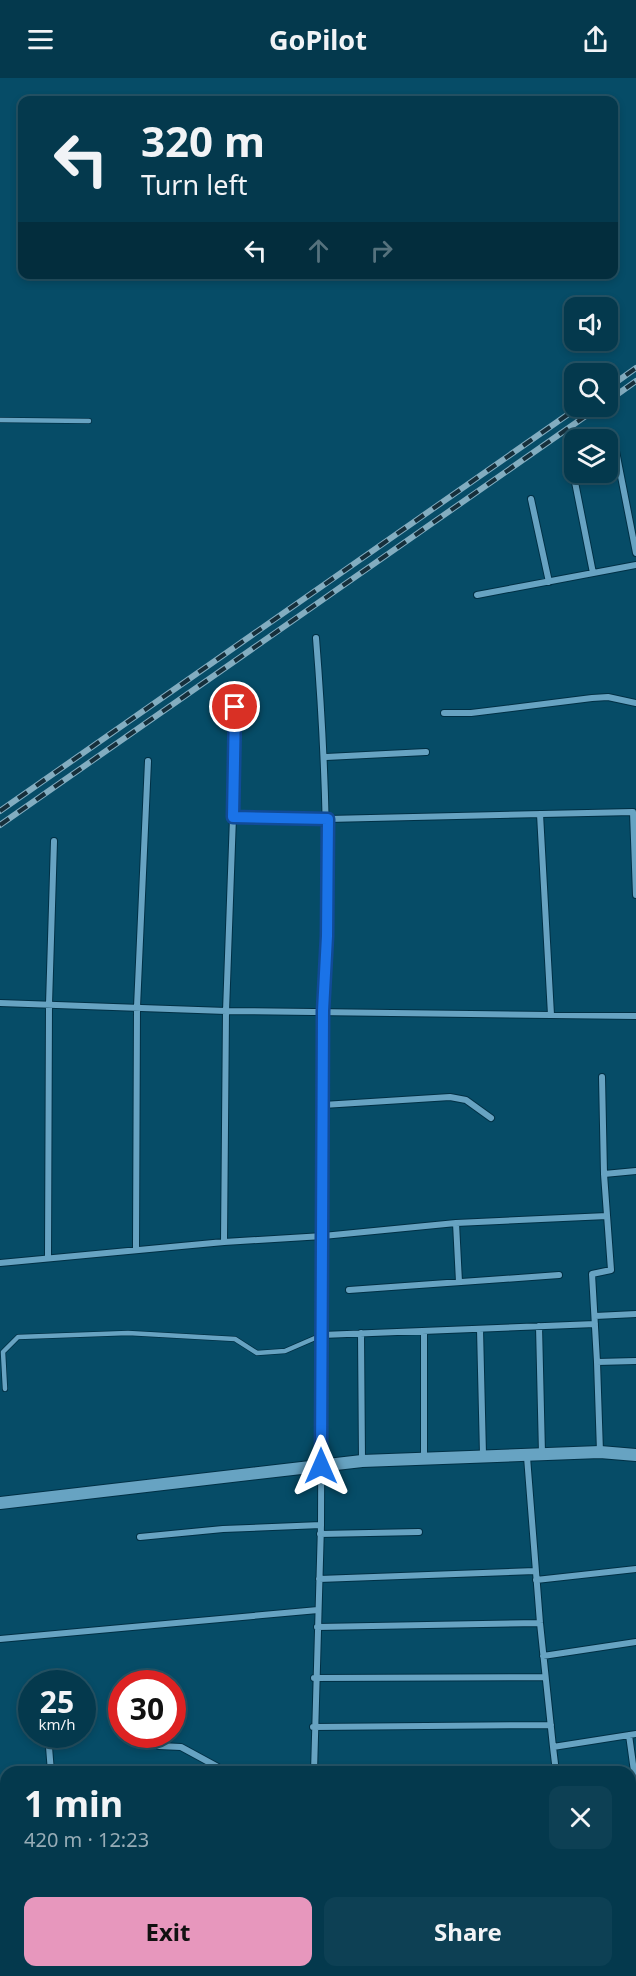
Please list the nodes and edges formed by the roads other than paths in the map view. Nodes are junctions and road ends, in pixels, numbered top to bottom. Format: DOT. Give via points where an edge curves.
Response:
graph roads {
  1 [pos="0,420"];
  2 [pos="89,422"];
  3 [pos="618,461"];
  4 [pos="575,483"];
  5 [pos="531,499"];
  6 [pos="636,553"];
  7 [pos="636,565"];
  8 [pos="593,573"];
  9 [pos="549,582"];
  10 [pos="477,596"];
  11 [pos="316,638"];
  12 [pos="235,685"];
  13 [pos="636,704"];
  14 [pos="444,713"];
  15 [pos="426,752"];
  16 [pos="326,757"];
  17 [pos="148,761"];
  18 [pos="540,814"];
  19 [pos="233,817"];
  20 [pos="328,819"];
  21 [pos="54,841"];
  22 [pos="636,879"];
  23 [pos="636,895"];
  24 [pos="0,1003"];
  25 [pos="49,1004"];
  26 [pos="137,1007"];
  27 [pos="226,1011"];
  28 [pos="323,1011"];
  29 [pos="551,1015"];
  30 [pos="636,1016"];
  31 [pos="602,1077"];
  32 [pos="323,1105"];
  33 [pos="491,1118"];
  34 [pos="636,1171"];
  35 [pos="604,1174"];
  36 [pos="607,1216"];
  37 [pos="456,1223"];
  38 [pos="322,1236"];
  39 [pos="224,1242"];
  40 [pos="136,1249"];
  41 [pos="48,1257"];
  42 [pos="0,1263"];
  43 [pos="559,1275"];
  44 [pos="459,1282"];
  45 [pos="349,1290"];
  46 [pos="636,1314"];
  47 [pos="595,1316"];
  48 [pos="595,1324"];
  49 [pos="539,1326"];
  50 [pos="480,1329"];
  51 [pos="424,1331"];
  52 [pos="361,1334"];
  53 [pos="322,1335"];
  54 [pos="636,1361"];
  55 [pos="597,1362"];
  56 [pos="5,1389"];
  57 [pos="600,1452"];
  58 [pos="542,1454"];
  59 [pos="483,1455"];
  60 [pos="636,1455"];
  61 [pos="527,1457"];
  62 [pos="424,1459"];
  63 [pos="362,1461"];
  64 [pos="321,1466"];
  65 [pos="0,1503"];
  66 [pos="321,1525"];
  67 [pos="419,1532"];
  68 [pos="320,1534"];
  69 [pos="140,1537"];
  70 [pos="636,1569"];
  71 [pos="535,1571"];
  72 [pos="319,1579"];
  73 [pos="536,1580"];
  74 [pos="318,1610"];
  75 [pos="540,1623"];
  76 [pos="317,1627"];
  77 [pos="0,1639"];
  78 [pos="636,1642"];
  79 [pos="543,1656"];
  80 [pos="545,1677"];
  81 [pos="314,1678"];
  82 [pos="551,1725"];
  83 [pos="313,1727"];
  84 [pos="632,1735"];
  85 [pos="553,1747"];
  86 [pos="49,1748"];
  87 [pos="183,1748"];
  88 [pos="51,1766"];
  89 [pos="216,1766"];
  90 [pos="314,1766"];
  91 [pos="555,1766"];
  92 [pos="634,1766"];
  1 -- 2 [label="lane"];
  3 -- 6 [label="street"];
  4 -- 8 [label="street"];
  5 -- 9 [label="street"];
  7 -- 8 [label="street"];
  8 -- 9 [label="street"];
  9 -- 10 [label="street"];
  11 -- 16 [label="street"];
  12 -- 19 [label="street"];
  13 -- 14 [label="street" via="608,697"];
  15 -- 16 [label="street"];
  16 -- 20 [label="street"];
  17 -- 26 [label="street"];
  18 -- 20 [label="street"];
  18 -- 22 [label="street" via="633,812"];
  18 -- 29 [label="street"];
  19 -- 20 [label="street"];
  19 -- 27 [label="street"];
  20 -- 28 [label="street"];
  21 -- 25 [label="street"];
  22 -- 23 [label="street"];
  24 -- 25 [label="street"];
  25 -- 26 [label="street"];
  25 -- 41 [label="street"];
  26 -- 27 [label="street"];
  26 -- 40 [label="street"];
  27 -- 28 [label="street"];
  27 -- 39 [label="street"];
  28 -- 29 [label="street"];
  28 -- 32 [label="street"];
  29 -- 30 [label="street"];
  31 -- 35 [label="street"];
  32 -- 33 [label="street" via="450,1097 466,1100"];
  32 -- 38 [label="street"];
  34 -- 35 [label="street"];
  35 -- 36 [label="street"];
  36 -- 37 [label="street"];
  36 -- 47 [label="street" via="612,1270 592,1274"];
  37 -- 38 [label="street"];
  37 -- 44 [label="street"];
  38 -- 39 [label="street"];
  38 -- 53 [label="street"];
  39 -- 40 [label="street"];
  40 -- 41 [label="street"];
  41 -- 42 [label="street"];
  43 -- 44 [label="street"];
  44 -- 45 [label="street"];
  46 -- 47 [label="street"];
  47 -- 48 [label="street"];
  48 -- 49 [label="street"];
  48 -- 55 [label="street"];
  49 -- 50 [label="street"];
  49 -- 58 [label="street"];
  50 -- 51 [label="street"];
  50 -- 59 [label="street"];
  51 -- 52 [label="street"];
  51 -- 62 [label="street"];
  52 -- 53 [label="street"];
  52 -- 63 [label="street"];
  53 -- 56 [label="lane" via="285,1351 257,1353 235,1339 128,1333 18,1337 3,1352"];
  53 -- 64 [label="street"];
  54 -- 55 [label="street"];
  55 -- 57 [label="street"];
  57 -- 58 [label="street"];
  57 -- 60 [label="street"];
  58 -- 61 [label="street"];
  59 -- 61 [label="street"];
  59 -- 62 [label="street"];
  61 -- 71 [label="street"];
  62 -- 63 [label="street"];
  63 -- 64 [label="street"];
  64 -- 65 [label="street"];
  64 -- 66 [label="street"];
  66 -- 68 [label="street"];
  66 -- 69 [label="street"];
  67 -- 68 [label="street"];
  68 -- 72 [label="street"];
  70 -- 73 [label="street"];
  71 -- 72 [label="street"];
  71 -- 73 [label="street"];
  72 -- 74 [label="street"];
  73 -- 75 [label="street"];
  74 -- 76 [label="street"];
  74 -- 77 [label="street"];
  75 -- 76 [label="street"];
  75 -- 79 [label="street"];
  76 -- 81 [label="street"];
  78 -- 79 [label="street"];
  79 -- 80 [label="street"];
  80 -- 81 [label="street"];
  80 -- 82 [label="street"];
  81 -- 83 [label="street"];
  82 -- 83 [label="street"];
  82 -- 85 [label="street"];
  83 -- 90 [label="street"];
  84 -- 85 [label="street"];
  84 -- 92 [label="street"];
  85 -- 91 [label="street"];
  86 -- 88 [label="street"];
  87 -- 89 [label="street"];
}
